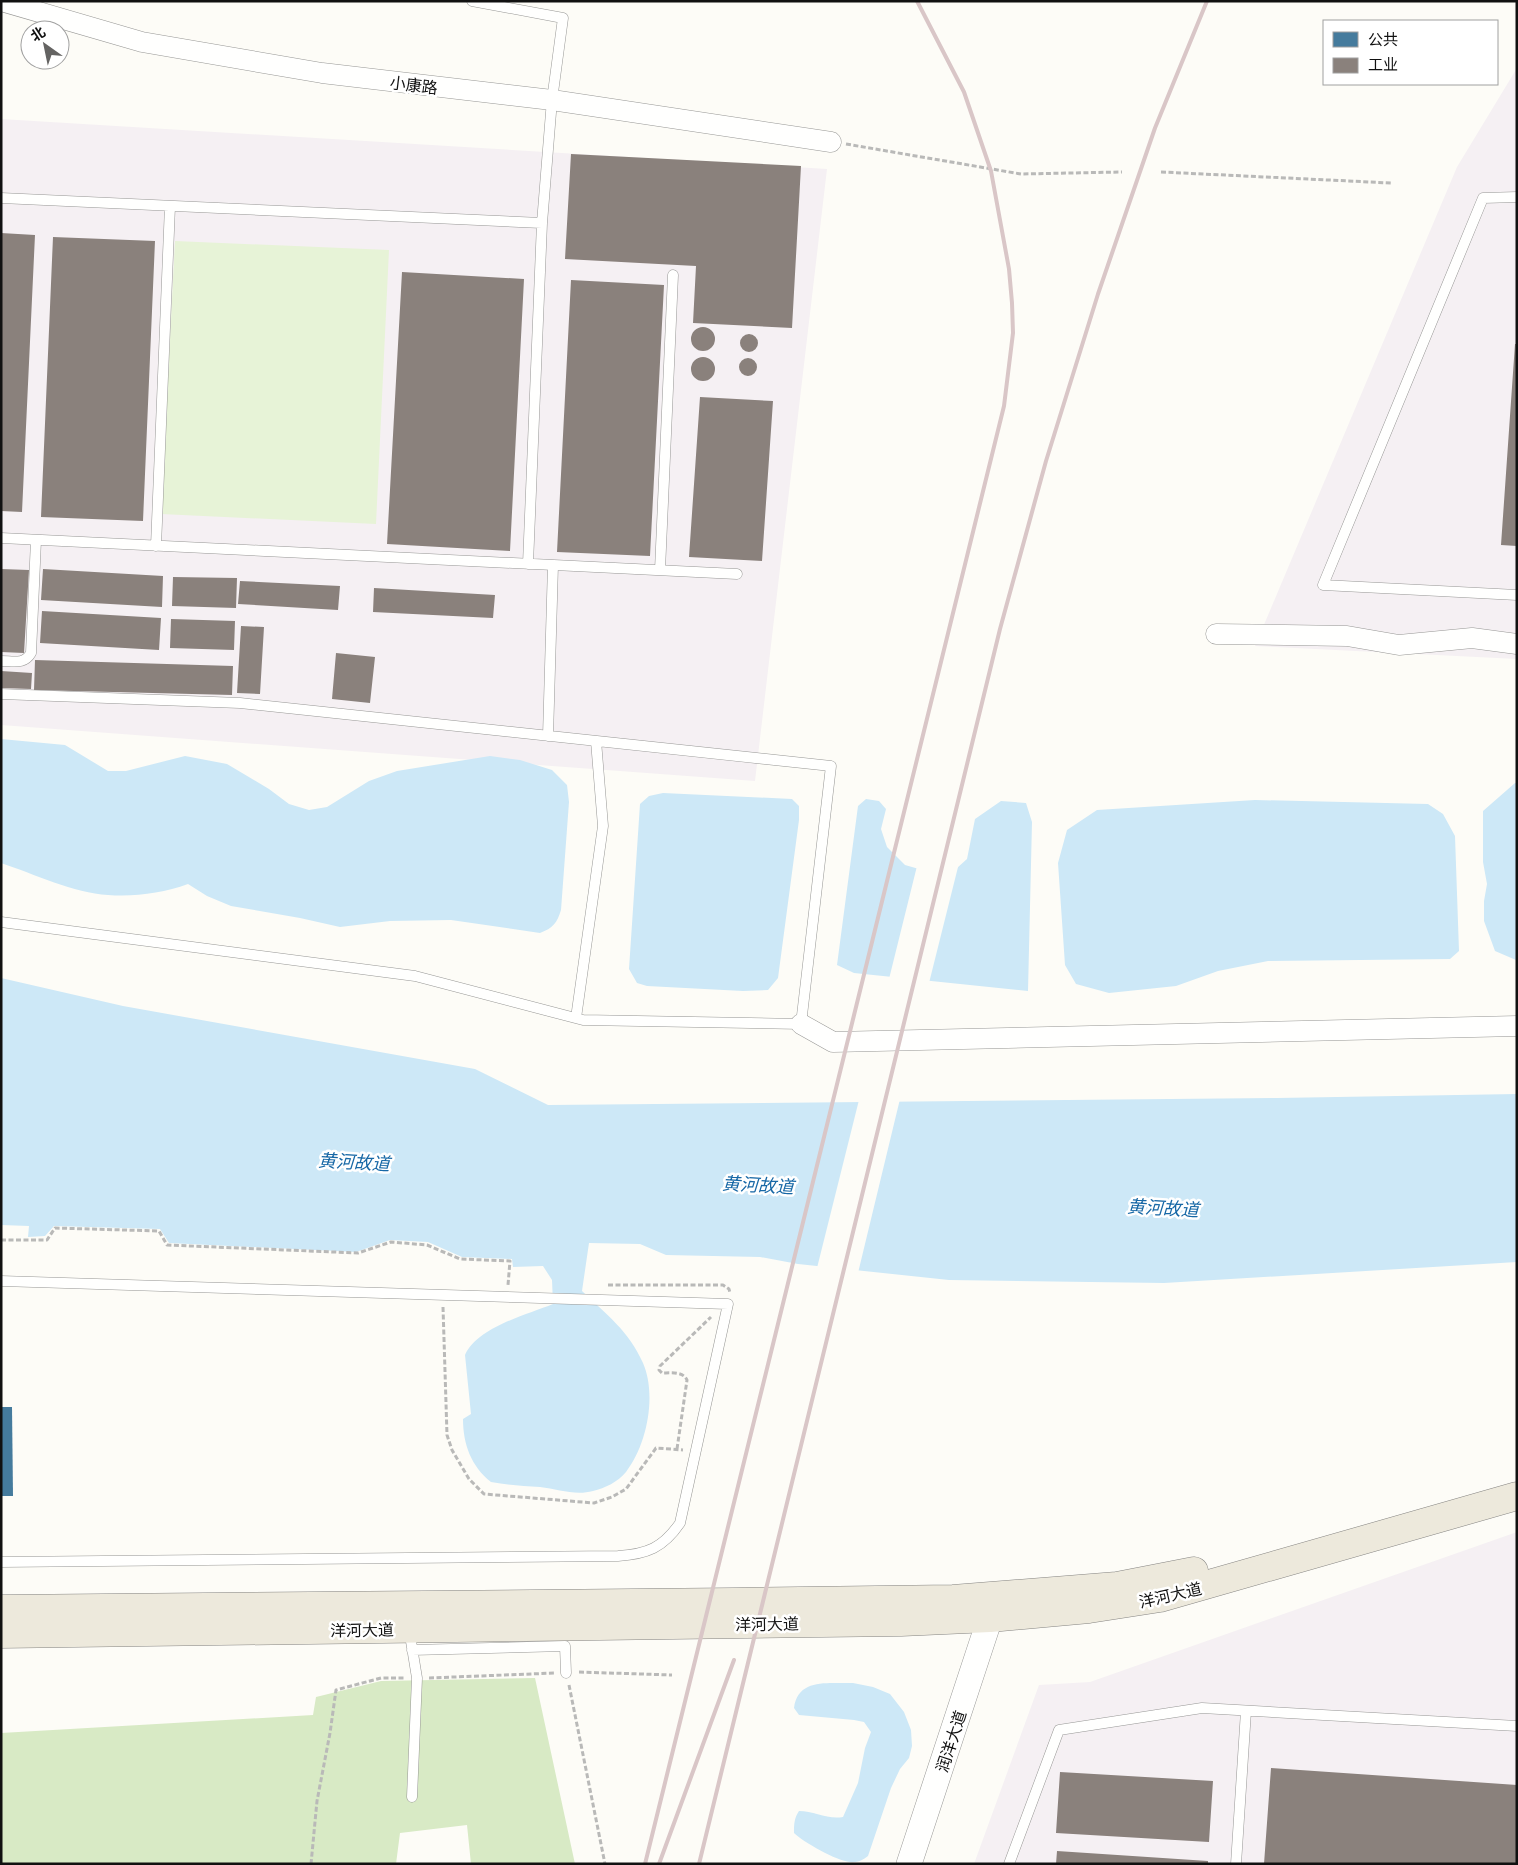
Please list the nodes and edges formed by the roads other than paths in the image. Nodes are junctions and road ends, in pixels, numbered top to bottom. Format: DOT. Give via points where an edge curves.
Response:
graph roads {
  1 [pos="1,1"];
  2 [pos="472,1"];
  3 [pos="552,100"];
  4 [pos="831,142"];
  5 [pos="1517,197"];
  6 [pos="1,198"];
  7 [pos="170,206"];
  8 [pos="542,223"];
  9 [pos="673,275"];
  10 [pos="1,538"];
  11 [pos="36,540"];
  12 [pos="156,546"];
  13 [pos="528,564"];
  14 [pos="554,565"];
  15 [pos="660,570"];
  16 [pos="737,574"];
  17 [pos="1517,595"];
  18 [pos="1216,634"];
  19 [pos="1517,644"];
  20 [pos="1,661"];
  21 [pos="1,694"];
  22 [pos="548,736"];
  23 [pos="596,741"];
  24 [pos="1,922"];
  25 [pos="576,1018"];
  26 [pos="801,1024"];
  27 [pos="1517,1026"];
  28 [pos="1,1282"];
  29 [pos="1517,1477"];
  30 [pos="1517,1496"];
  31 [pos="1,1562"];
  32 [pos="1,1608"];
  33 [pos="990,1618"];
  34 [pos="1,1634"];
  35 [pos="410,1639"];
  36 [pos="566,1672"];
  37 [pos="1246,1710"];
  38 [pos="1517,1726"];
  39 [pos="412,1798"];
  40 [pos="909,1864"];
  41 [pos="1009,1864"];
  42 [pos="1236,1864"];
  1 -- 3 [label="street, 小康路" via="142,42 322,73"];
  2 -- 3 [label="lane" via="563,18"];
  3 -- 4 [label="street, 小康路"];
  3 -- 8 [label="lane"];
  5 -- 17 [label="lane" via="1483,198 1323,585"];
  6 -- 7 [label="lane"];
  7 -- 8 [label="lane"];
  7 -- 12 [label="lane"];
  8 -- 13 [label="lane"];
  9 -- 15 [label="lane"];
  10 -- 11 [label="lane"];
  11 -- 12 [label="lane"];
  11 -- 20 [label="lane" via="31,653 22,662"];
  12 -- 13 [label="lane"];
  13 -- 14 [label="lane"];
  14 -- 15 [label="lane"];
  14 -- 22 [label="lane"];
  15 -- 16 [label="lane"];
  18 -- 19 [label="street" via="1347,636 1399,645 1472,638"];
  21 -- 22 [label="lane" via="240,703"];
  22 -- 23 [label="lane"];
  23 -- 25 [label="lane" via="603,826"];
  23 -- 26 [label="lane" via="831,766"];
  24 -- 25 [label="lane" via="415,976"];
  25 -- 26 [label="lane"];
  26 -- 27 [label="street" via="833,1042"];
  28 -- 31 [label="lane" via="728,1304 680,1523 671,1537 652,1549 635,1555"];
  29 -- 32 [label="main road, 洋河大道" via="1180,1574 1117,1586 1050,1593 954,1599"];
  30 -- 33 [label="main road, 洋河大道" via="1160,1598 1090,1609"];
  33 -- 35 [label="main road, 洋河大道"];
  33 -- 40 [label="street, 润洋大道"];
  34 -- 35 [label="main road, 洋河大道"];
  35 -- 36 [label="lane" via="565,1646"];
  35 -- 39 [label="lane" via="416,1678"];
  37 -- 38 [label="lane"];
  37 -- 41 [label="lane" via="1202,1708 1059,1730"];
  37 -- 42 [label="lane"];
}
